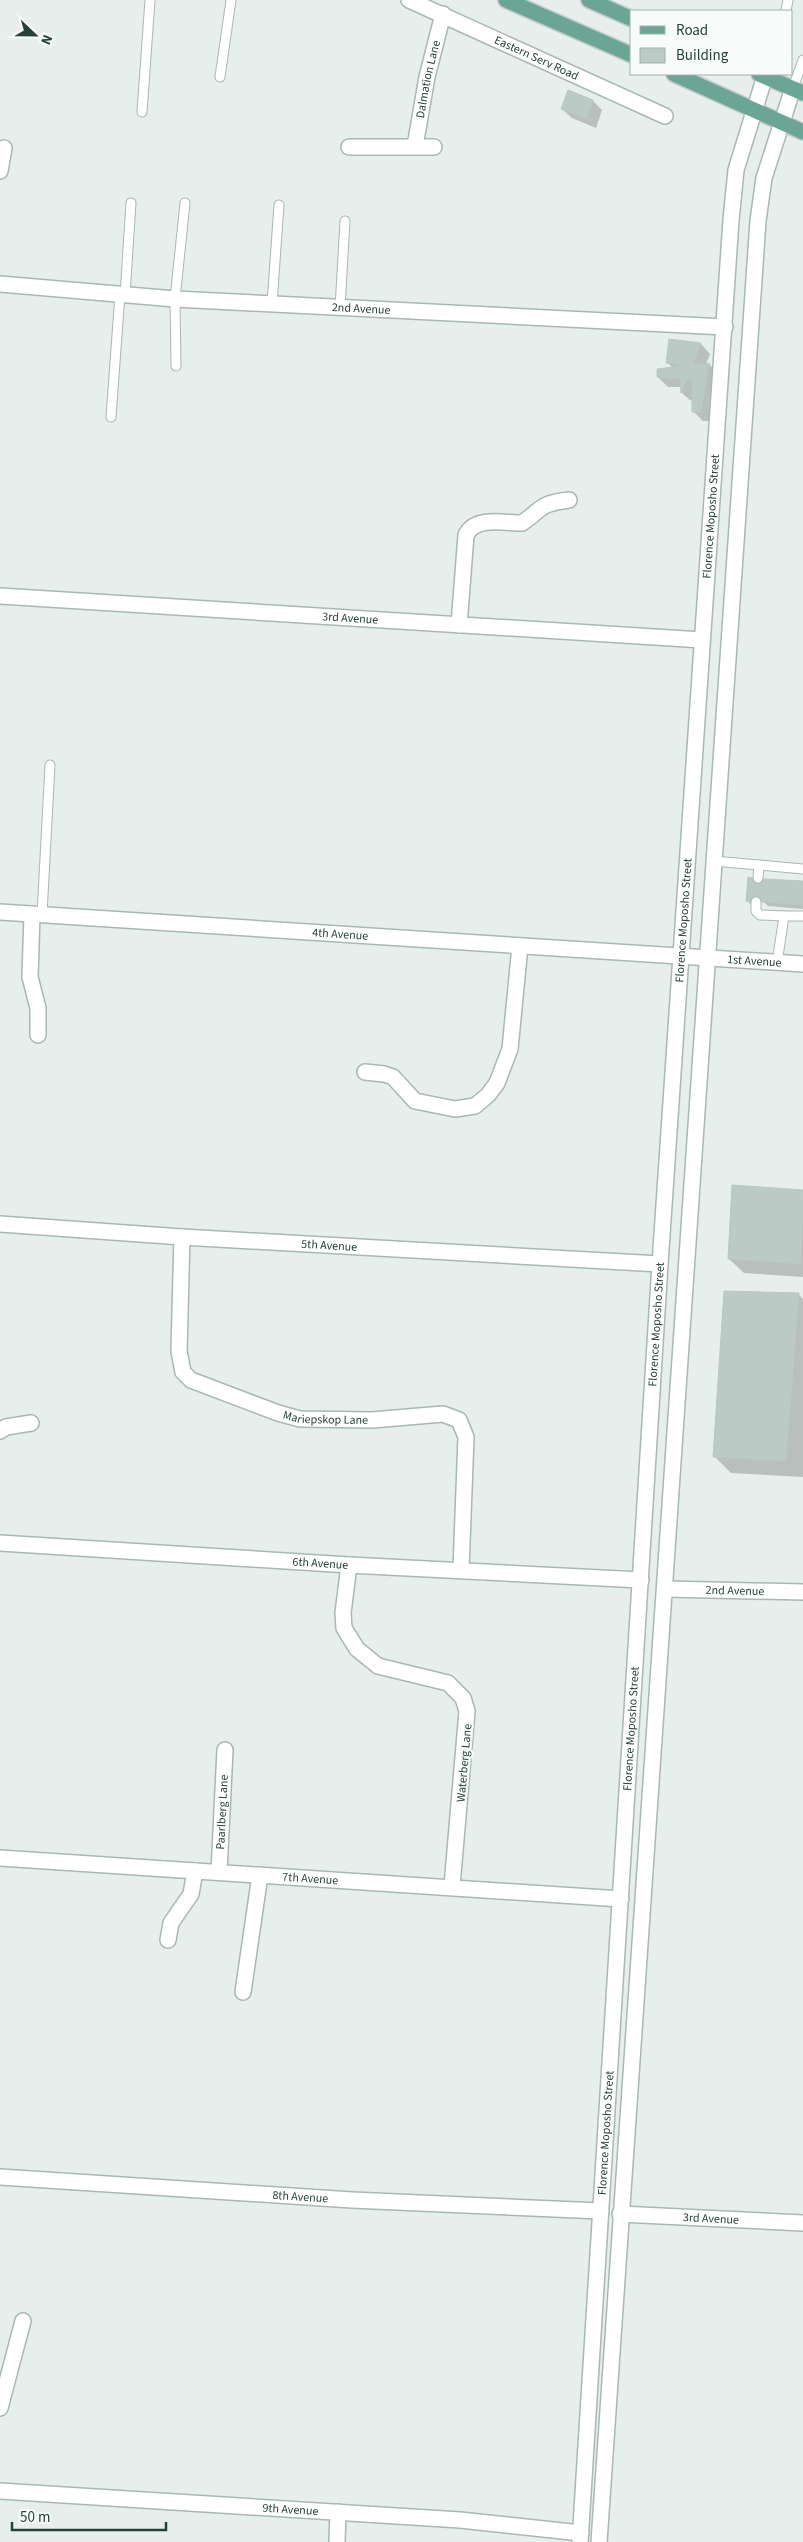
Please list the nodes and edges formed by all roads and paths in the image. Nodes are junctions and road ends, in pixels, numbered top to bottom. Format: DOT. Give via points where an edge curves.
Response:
graph roads {
  1 [pos="150,0"];
  2 [pos="230,0"];
  3 [pos="409,0"];
  4 [pos="506,0"];
  5 [pos="589,0"];
  6 [pos="443,14"];
  7 [pos="630,18"];
  8 [pos="630,54"];
  9 [pos="803,60"];
  10 [pos="676,75"];
  11 [pos="763,75"];
  12 [pos="220,77"];
  13 [pos="798,91"];
  14 [pos="756,109"];
  15 [pos="142,112"];
  16 [pos="665,116"];
  17 [pos="782,122"];
  18 [pos="803,132"];
  19 [pos="415,146"];
  20 [pos="349,147"];
  21 [pos="434,147"];
  22 [pos="4,148"];
  23 [pos="0,170"];
  24 [pos="131,203"];
  25 [pos="185,203"];
  26 [pos="279,205"];
  27 [pos="346,221"];
  28 [pos="0,284"];
  29 [pos="122,295"];
  30 [pos="175,299"];
  31 [pos="272,304"];
  32 [pos="340,308"];
  33 [pos="725,327"];
  34 [pos="176,366"];
  35 [pos="111,417"];
  36 [pos="569,500"];
  37 [pos="0,596"];
  38 [pos="459,625"];
  39 [pos="702,640"];
  40 [pos="50,765"];
  41 [pos="714,861"];
  42 [pos="759,865"];
  43 [pos="803,869"];
  44 [pos="758,878"];
  45 [pos="756,902"];
  46 [pos="0,912"];
  47 [pos="37,914"];
  48 [pos="784,916"];
  49 [pos="803,916"];
  50 [pos="520,946"];
  51 [pos="681,956"];
  52 [pos="707,959"];
  53 [pos="777,963"];
  54 [pos="803,964"];
  55 [pos="38,1035"];
  56 [pos="366,1072"];
  57 [pos="0,1224"];
  58 [pos="182,1237"];
  59 [pos="660,1264"];
  60 [pos="31,1424"];
  61 [pos="0,1431"];
  62 [pos="0,1543"];
  63 [pos="349,1565"];
  64 [pos="461,1569"];
  65 [pos="641,1580"];
  66 [pos="666,1589"];
  67 [pos="803,1592"];
  68 [pos="225,1750"];
  69 [pos="0,1858"];
  70 [pos="194,1871"];
  71 [pos="218,1872"];
  72 [pos="260,1875"];
  73 [pos="452,1886"];
  74 [pos="621,1899"];
  75 [pos="168,1940"];
  76 [pos="242,1992"];
  77 [pos="0,2177"];
  78 [pos="601,2211"];
  79 [pos="620,2214"];
  80 [pos="803,2223"];
  81 [pos="23,2321"];
  82 [pos="0,2408"];
  83 [pos="0,2491"];
  84 [pos="338,2512"];
  85 [pos="580,2537"];
  86 [pos="337,2542"];
  87 [pos="599,2542"];
  1 -- 15 [label="lane"];
  2 -- 12 [label="lane"];
  3 -- 6 [label="street, Eastern Serv Road"];
  4 -- 8 [label="main road"];
  5 -- 7 [label="main road"];
  6 -- 16 [label="street, Eastern Serv Road"];
  6 -- 19 [label="street, Dalmation Lane" via="427,77"];
  9 -- 13 [label="lane"];
  10 -- 14 [label="main road"];
  11 -- 13 [label="main road"];
  11 -- 14 [label="street, Florence Moposho Street"];
  13 -- 17 [label="street, Florence Moposho Street"];
  14 -- 17 [label="main road"];
  14 -- 33 [label="street, Florence Moposho Street" via="736,170"];
  17 -- 18 [label="main road"];
  17 -- 41 [label="street, Florence Moposho Street" via="764,178 758,221"];
  19 -- 20 [label="street"];
  19 -- 21 [label="street"];
  22 -- 23 [label="street"];
  24 -- 29 [label="lane"];
  25 -- 30 [label="lane"];
  26 -- 31 [label="lane"];
  27 -- 32 [label="lane"];
  28 -- 29 [label="street, 2nd Avenue"];
  29 -- 30 [label="street, 2nd Avenue"];
  29 -- 35 [label="lane"];
  30 -- 31 [label="street, 2nd Avenue"];
  30 -- 34 [label="lane"];
  31 -- 32 [label="street, 2nd Avenue"];
  32 -- 33 [label="street, 2nd Avenue"];
  33 -- 39 [label="street, Florence Moposho Street"];
  36 -- 38 [label="street" via="549,502 522,523 478,523 469,528"];
  37 -- 38 [label="street, 3rd Avenue"];
  38 -- 39 [label="street, 3rd Avenue"];
  39 -- 51 [label="street, Florence Moposho Street"];
  40 -- 47 [label="lane"];
  41 -- 42 [label="lane"];
  41 -- 52 [label="street, Florence Moposho Street"];
  42 -- 43 [label="lane"];
  42 -- 44 [label="lane"];
  45 -- 48 [label="lane" via="756,911 760,915"];
  46 -- 47 [label="street, 4th Avenue"];
  47 -- 50 [label="street, 4th Avenue"];
  47 -- 55 [label="street" via="30,977 38,1008"];
  48 -- 49 [label="lane"];
  48 -- 53 [label="lane"];
  50 -- 51 [label="street, 4th Avenue"];
  50 -- 56 [label="street" via="510,1049 497,1083 488,1095 474,1106 455,1109 415,1101 393,1077"];
  51 -- 52 [label="street, 1st Avenue"];
  51 -- 59 [label="street, Florence Moposho Street"];
  52 -- 53 [label="street, 1st Avenue"];
  52 -- 66 [label="street, Florence Moposho Street"];
  53 -- 54 [label="street, 1st Avenue"];
  57 -- 58 [label="street, 5th Avenue"];
  58 -- 59 [label="street, 5th Avenue"];
  58 -- 64 [label="street, Mariepskop Lane" via="179,1351 184,1372 190,1380 300,1419 372,1420 443,1414 459,1420 466,1437"];
  59 -- 65 [label="street, Florence Moposho Street"];
  60 -- 61 [label="street" via="6,1427"];
  62 -- 63 [label="street, 6th Avenue"];
  63 -- 64 [label="street, 6th Avenue"];
  63 -- 73 [label="street, Waterberg Lane" via="344,1628 357,1649 378,1666 448,1683 463,1698 468,1711"];
  64 -- 65 [label="street, 6th Avenue"];
  65 -- 74 [label="street, Florence Moposho Street"];
  66 -- 67 [label="street, 2nd Avenue"];
  66 -- 79 [label="street, Florence Moposho Street"];
  68 -- 71 [label="street, Paarlberg Lane"];
  69 -- 70 [label="street, 7th Avenue"];
  70 -- 71 [label="street, 7th Avenue"];
  70 -- 75 [label="street" via="191,1894 170,1923"];
  71 -- 72 [label="street, 7th Avenue"];
  72 -- 73 [label="street, 7th Avenue"];
  72 -- 76 [label="street"];
  73 -- 74 [label="street, 7th Avenue"];
  74 -- 78 [label="street, Florence Moposho Street"];
  77 -- 78 [label="street, 8th Avenue" via="352,2200"];
  78 -- 85 [label="street, Florence Moposho Street"];
  79 -- 80 [label="street, 3rd Avenue"];
  79 -- 87 [label="street, Florence Moposho Street"];
  81 -- 82 [label="street"];
  83 -- 84 [label="street, 9th Avenue"];
  84 -- 85 [label="street, 9th Avenue" via="460,2520"];
  84 -- 86 [label="street"];
}
